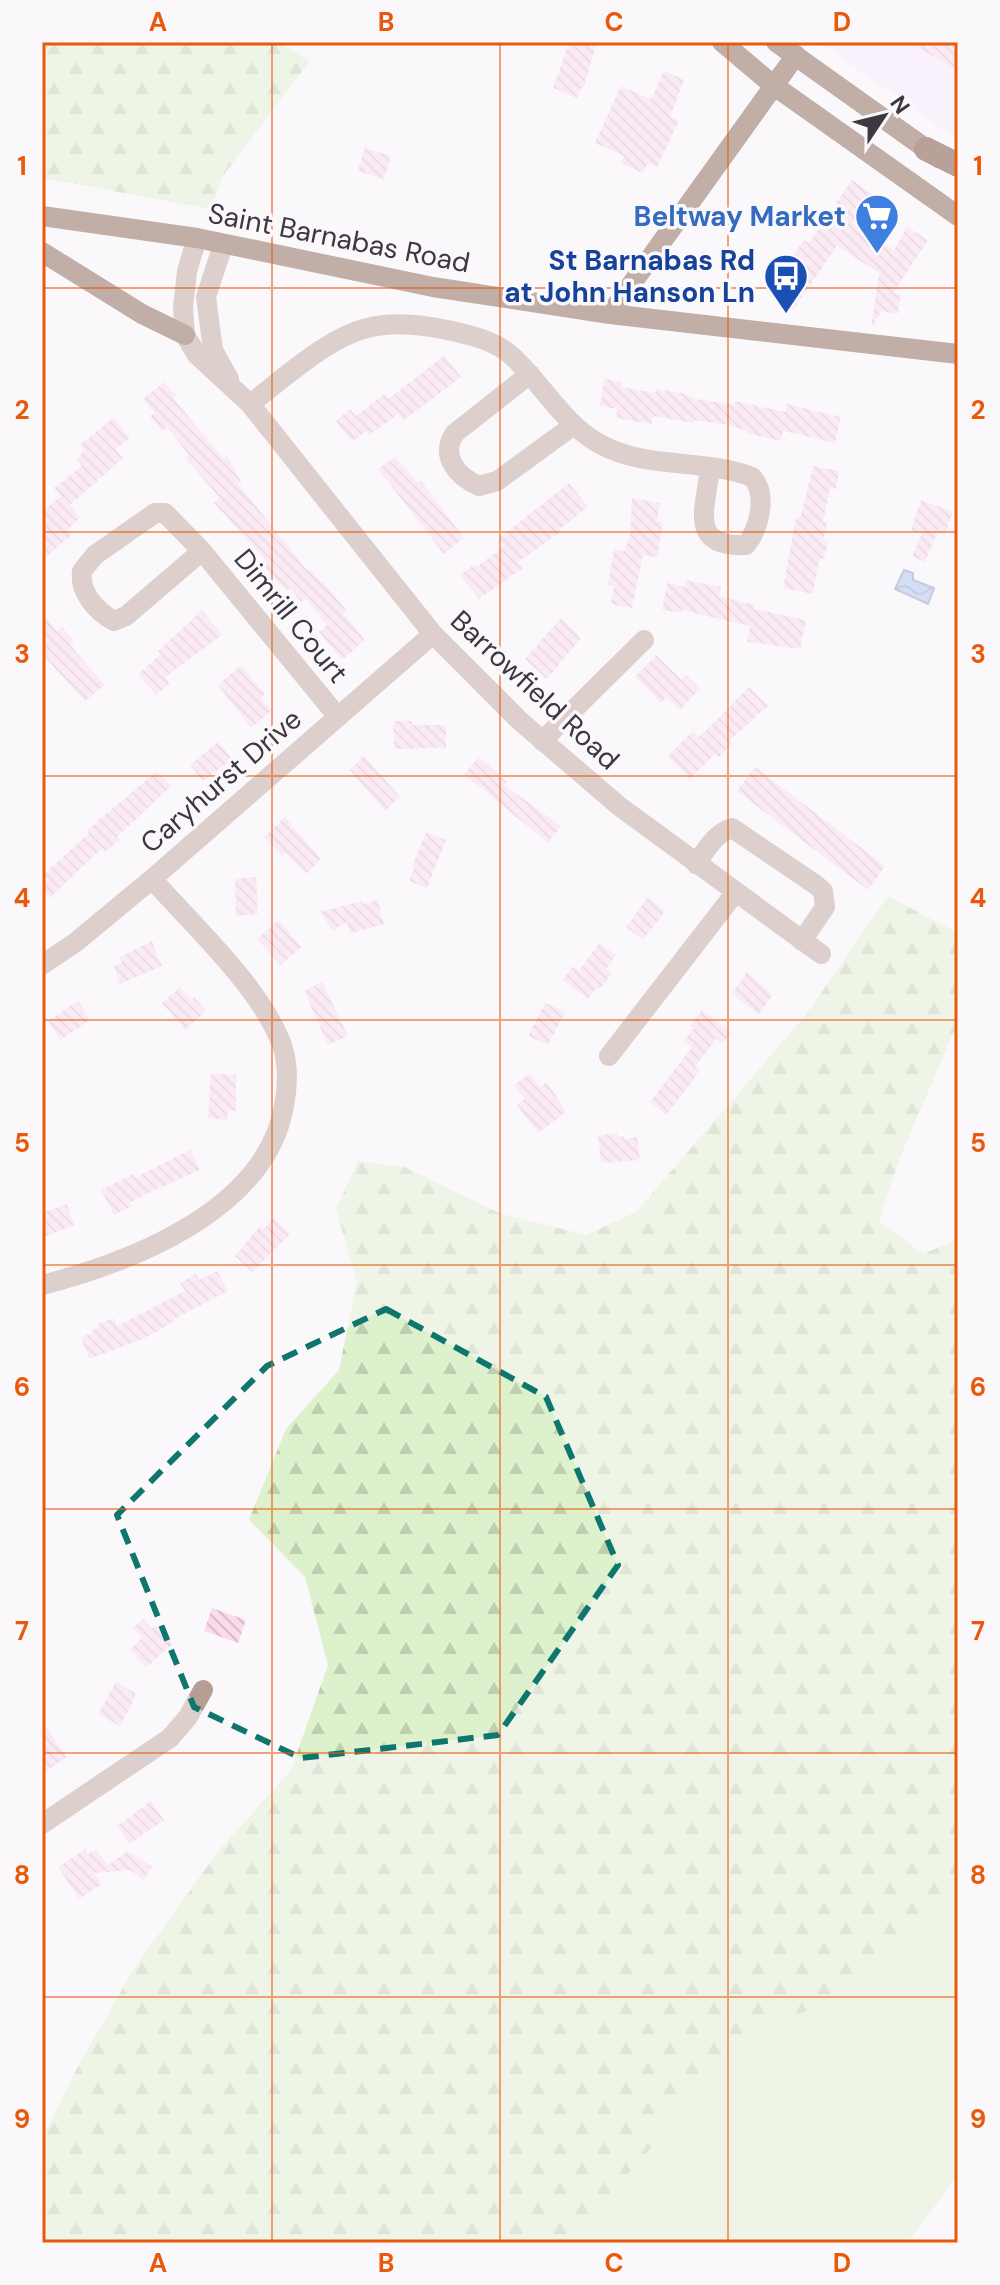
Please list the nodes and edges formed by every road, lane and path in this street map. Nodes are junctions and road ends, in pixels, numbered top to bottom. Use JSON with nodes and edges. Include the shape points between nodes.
{"nodes":[{"id":1,"x":722,"y":42,"type":"edge"},
{"id":2,"x":776,"y":42,"type":"edge"},
{"id":3,"x":796,"y":55,"type":"junction"},
{"id":4,"x":773,"y":85,"type":"junction"},
{"id":5,"x":926,"y":149,"type":"junction"},
{"id":6,"x":958,"y":165,"type":"edge"},
{"id":7,"x":958,"y":171,"type":"edge"},
{"id":8,"x":42,"y":216,"type":"edge"},
{"id":9,"x":958,"y":216,"type":"edge"},
{"id":10,"x":197,"y":238,"type":"junction"},
{"id":11,"x":223,"y":245,"type":"junction"},
{"id":12,"x":42,"y":252,"type":"edge"},
{"id":13,"x":610,"y":314,"type":"junction"},
{"id":14,"x":185,"y":335,"type":"junction"},
{"id":15,"x":958,"y":354,"type":"edge"},
{"id":16,"x":530,"y":374,"type":"junction"},
{"id":17,"x":232,"y":386,"type":"junction"},
{"id":18,"x":250,"y":404,"type":"junction"},
{"id":19,"x":574,"y":425,"type":"junction"},
{"id":20,"x":710,"y":468,"type":"junction"},
{"id":21,"x":202,"y":551,"type":"junction"},
{"id":22,"x":433,"y":634,"type":"junction"},
{"id":23,"x":644,"y":640,"type":"dead end"},
{"id":24,"x":338,"y":717,"type":"junction"},
{"id":25,"x":542,"y":741,"type":"junction"},
{"id":26,"x":696,"y":864,"type":"junction"},
{"id":27,"x":152,"y":879,"type":"junction"},
{"id":28,"x":735,"y":893,"type":"junction"},
{"id":29,"x":802,"y":941,"type":"junction"},
{"id":30,"x":821,"y":954,"type":"dead end"},
{"id":31,"x":42,"y":965,"type":"edge"},
{"id":32,"x":609,"y":1056,"type":"dead end"},
{"id":33,"x":42,"y":1285,"type":"edge"},
{"id":34,"x":203,"y":1690,"type":"dead end"},
{"id":35,"x":42,"y":1824,"type":"edge"}],
"edges":[{"from":1,"to":4,"type":"main road"},
{"from":2,"to":3,"type":"main road"},
{"from":3,"to":4,"type":"main road"},
{"from":3,"to":5,"type":"main road"},
{"from":4,"to":9,"type":"main road"},
{"from":4,"to":13,"type":"main road"},
{"from":5,"to":6,"type":"highway"},
{"from":5,"to":7,"type":"main road"},
{"from":8,"to":10,"type":"main road","name":"Saint Barnabas Road"},
{"from":10,"to":11,"type":"main road","name":"Saint Barnabas Road"},
{"from":10,"to":14,"type":"street","via":[[184,288]]},
{"from":11,"to":13,"type":"main road","name":"Saint Barnabas Road","via":[[433,287]]},
{"from":11,"to":17,"type":"street","name":"Barrowfield Road","via":[[206,297],[213,350]]},
{"from":12,"to":14,"type":"main road"},
{"from":13,"to":15,"type":"main road","name":"Saint Barnabas Road"},
{"from":14,"to":17,"type":"street","name":"Barrowfield Road","via":[[197,355]]},
{"from":16,"to":18,"type":"street","via":[[501,347],[481,338],[435,327],[370,327],[326,348]]},
{"from":16,"to":19,"type":"street"},
{"from":16,"to":19,"type":"street","via":[[449,441],[448,454],[462,478],[479,486],[497,481]]},
{"from":17,"to":18,"type":"street","name":"Barrowfield Road"},
{"from":18,"to":22,"type":"street","name":"Barrowfield Road"},
{"from":19,"to":20,"type":"street","via":[[600,444],[633,456]]},
{"from":20,"to":20,"type":"street","via":[[703,524],[707,534],[714,541],[746,545],[754,534],[760,487],[750,476]]},
{"from":21,"to":21,"type":"street","name":"Dimrill Court","via":[[165,513],[155,513],[86,563],[83,590],[114,621]]},
{"from":21,"to":24,"type":"street","name":"Dimrill Court"},
{"from":22,"to":24,"type":"street","name":"Caryhurst Drive"},
{"from":22,"to":25,"type":"street","name":"Barrowfield Road"},
{"from":23,"to":25,"type":"street"},
{"from":24,"to":27,"type":"street","name":"Caryhurst Drive"},
{"from":25,"to":26,"type":"street","name":"Barrowfield Road"},
{"from":26,"to":28,"type":"street","name":"Barrowfield Road"},
{"from":26,"to":29,"type":"street","via":[[714,839],[732,828],[816,885],[823,891],[825,907]]},
{"from":27,"to":31,"type":"street","name":"Caryhurst Drive"},
{"from":27,"to":33,"type":"street","via":[[255,995],[277,1032],[287,1078],[278,1133],[259,1165],[197,1221],[121,1261]]},
{"from":28,"to":29,"type":"street","name":"Barrowfield Road"},
{"from":28,"to":32,"type":"street"},
{"from":29,"to":30,"type":"street","name":"Barrowfield Road"},
{"from":34,"to":35,"type":"street","via":[[170,1738]]}]}
